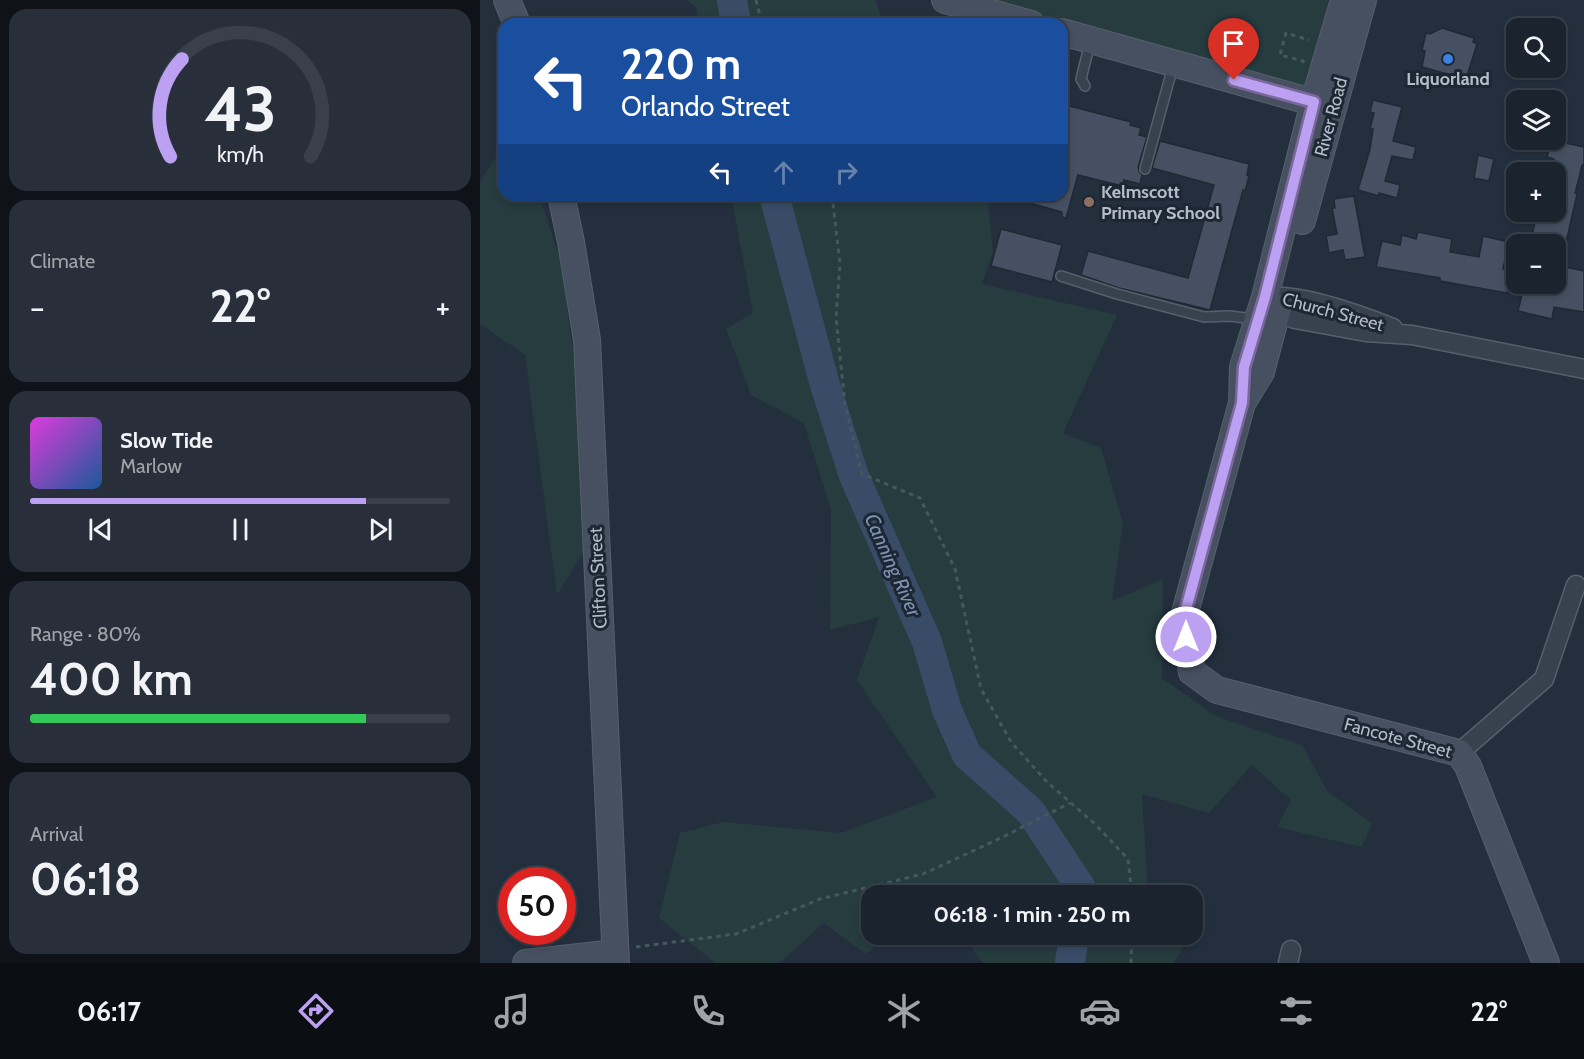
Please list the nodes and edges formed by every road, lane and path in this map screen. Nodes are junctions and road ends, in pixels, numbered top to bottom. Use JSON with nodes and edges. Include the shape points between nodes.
{"nodes":[{"id":1,"x":507,"y":0,"type":"edge"},
{"id":2,"x":514,"y":0,"type":"edge"},
{"id":3,"x":756,"y":0,"type":"edge"},
{"id":4,"x":945,"y":0,"type":"edge"},
{"id":5,"x":1344,"y":0,"type":"edge"},
{"id":6,"x":1363,"y":0,"type":"edge"},
{"id":7,"x":514,"y":18,"type":"edge"},
{"id":8,"x":516,"y":18,"type":"edge"},
{"id":9,"x":760,"y":18,"type":"edge"},
{"id":10,"x":1010,"y":18,"type":"edge"},
{"id":11,"x":1068,"y":34,"type":"edge"},
{"id":12,"x":1090,"y":40,"type":"junction"},
{"id":13,"x":1306,"y":50,"type":"dead end"},
{"id":14,"x":1174,"y":63,"type":"junction"},
{"id":15,"x":1308,"y":70,"type":"dead end"},
{"id":16,"x":1084,"y":86,"type":"dead end"},
{"id":17,"x":1324,"y":105,"type":"junction"},
{"id":18,"x":1145,"y":170,"type":"dead end"},
{"id":19,"x":562,"y":201,"type":"edge"},
{"id":20,"x":833,"y":201,"type":"edge"},
{"id":21,"x":1061,"y":276,"type":"dead end"},
{"id":22,"x":1270,"y":306,"type":"junction"},
{"id":23,"x":1584,"y":369,"type":"edge"},
{"id":24,"x":1576,"y":585,"type":"dead end"},
{"id":25,"x":1192,"y":672,"type":"joint"},
{"id":26,"x":1459,"y":753,"type":"junction"},
{"id":27,"x":1071,"y":802,"type":"junction"},
{"id":28,"x":1131,"y":885,"type":"edge"},
{"id":29,"x":1132,"y":945,"type":"edge"},
{"id":30,"x":620,"y":955,"type":"edge"},
{"id":31,"x":525,"y":963,"type":"edge"},
{"id":32,"x":1131,"y":963,"type":"edge"},
{"id":33,"x":1546,"y":963,"type":"edge"}],
"edges":[{"from":1,"to":7,"type":"main road"},
{"from":2,"to":8,"type":"main road"},
{"from":3,"to":9,"type":"path"},
{"from":4,"to":10,"type":"main road"},
{"from":5,"to":17,"type":"main road","name":"River Road"},
{"from":6,"to":17,"type":"main road","name":"River Road"},
{"from":11,"to":12,"type":"main road"},
{"from":12,"to":14,"type":"main road"},
{"from":12,"to":16,"type":"lane","via":[[1081,79]]},
{"from":13,"to":15,"type":"path","via":[[1309,39],[1286,33],[1280,54],[1303,61]]},
{"from":14,"to":17,"type":"main road"},
{"from":14,"to":18,"type":"lane"},
{"from":17,"to":22,"type":"main road","name":"River Road"},
{"from":19,"to":30,"type":"main road","name":"Clifton Street","via":[[587,340]]},
{"from":20,"to":27,"type":"path","via":[[840,264],[836,318],[845,404],[862,474],[920,498],[955,569],[981,689],[1011,742]]},
{"from":21,"to":22,"type":"lane","via":[[1204,317],[1229,316]]},
{"from":22,"to":23,"type":"street","name":"Church Street","via":[[1371,319],[1412,335]]},
{"from":22,"to":25,"type":"main road","name":"River Road","via":[[1244,367],[1242,403],[1183,620]]},
{"from":24,"to":26,"type":"street","via":[[1544,679]]},
{"from":25,"to":26,"type":"main road","name":"Fancote Street","via":[[1216,690]]},
{"from":26,"to":33,"type":"main road","name":"Fancote Street","via":[[1468,766]]},
{"from":27,"to":28,"type":"path","via":[[1128,859]]},
{"from":27,"to":30,"type":"path","via":[[923,874],[820,898],[736,934]]},
{"from":29,"to":32,"type":"path"},
{"from":30,"to":31,"type":"main road"}]}
